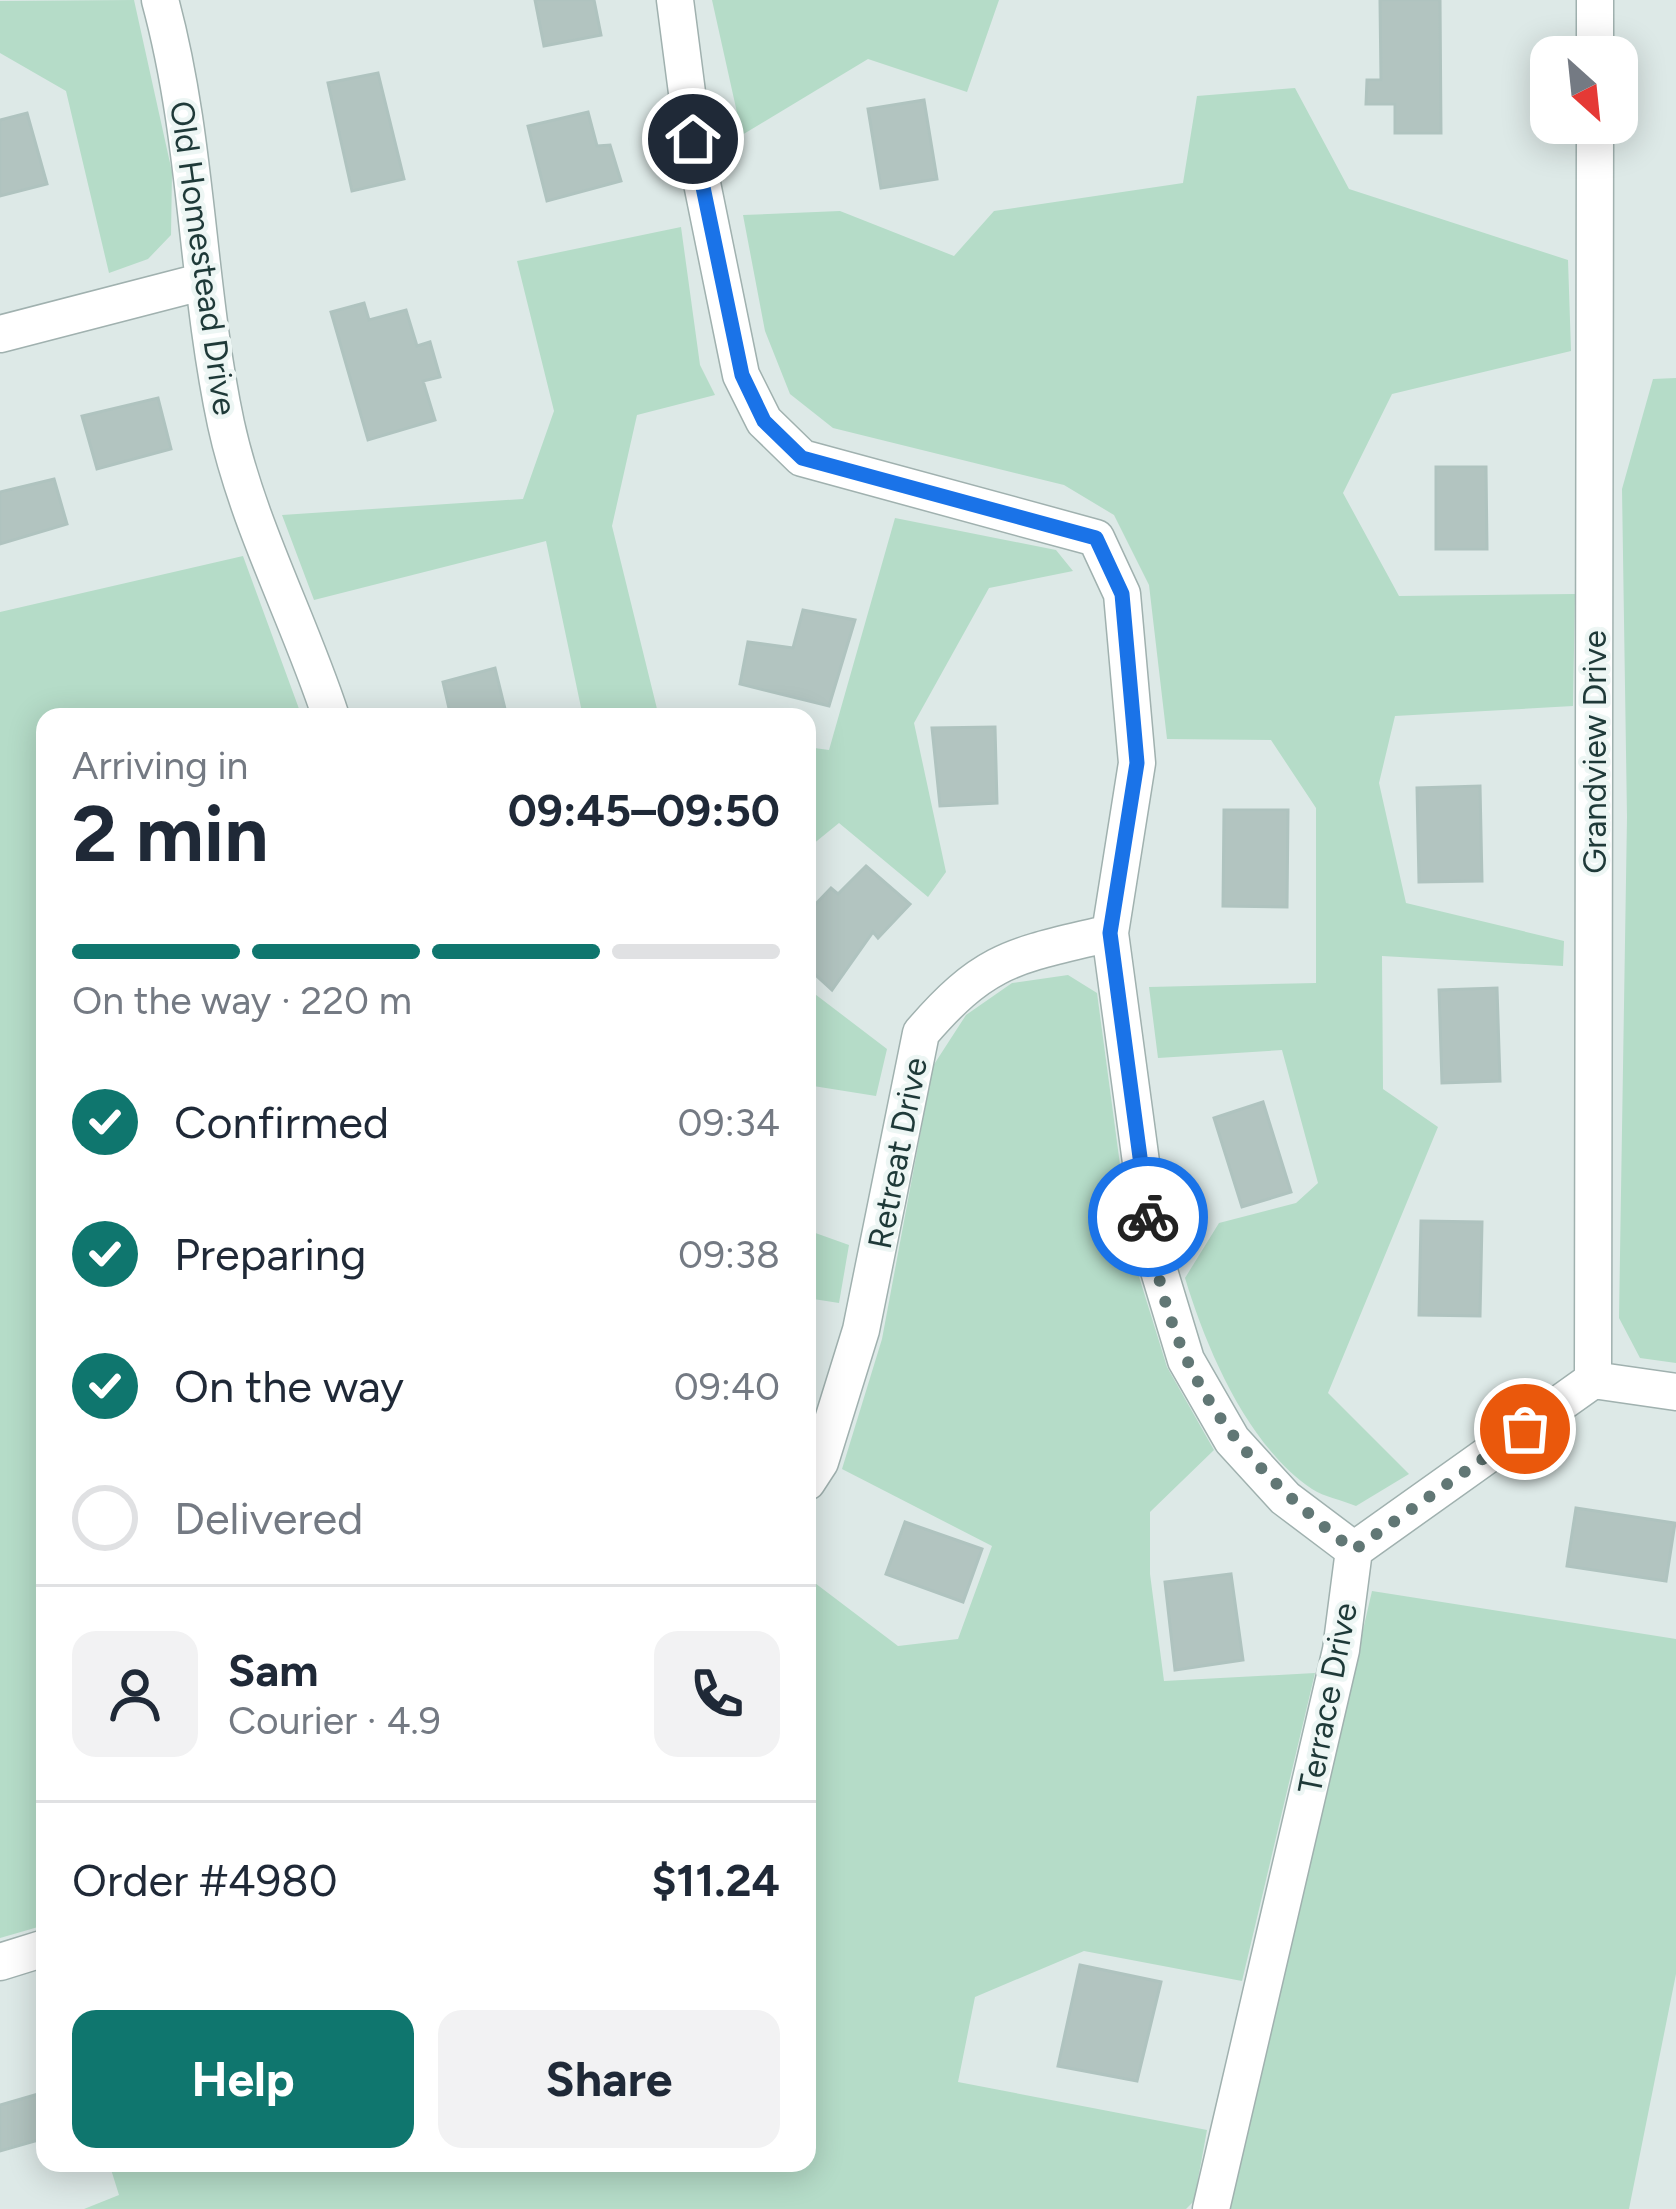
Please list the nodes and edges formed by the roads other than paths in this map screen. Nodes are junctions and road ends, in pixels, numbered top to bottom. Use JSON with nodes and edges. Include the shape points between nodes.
{"nodes":[{"id":1,"x":160,"y":0,"type":"edge"},
{"id":2,"x":675,"y":0,"type":"edge"},
{"id":3,"x":1594,"y":0,"type":"edge"},
{"id":4,"x":1595,"y":36,"type":"edge"},
{"id":5,"x":1595,"y":144,"type":"edge"},
{"id":6,"x":201,"y":282,"type":"junction"},
{"id":7,"x":0,"y":334,"type":"edge"},
{"id":8,"x":328,"y":708,"type":"edge"},
{"id":9,"x":1110,"y":933,"type":"junction"},
{"id":10,"x":1593,"y":1380,"type":"junction"},
{"id":11,"x":1676,"y":1392,"type":"edge"},
{"id":12,"x":816,"y":1468,"type":"edge"},
{"id":13,"x":1354,"y":1550,"type":"junction"},
{"id":14,"x":36,"y":1951,"type":"edge"},
{"id":15,"x":0,"y":1962,"type":"edge"},
{"id":16,"x":1211,"y":2209,"type":"edge"}],
"edges":[{"from":1,"to":6,"type":"street","name":"Old Homestead Drive","via":[[192,162]]},
{"from":2,"to":9,"type":"street","via":[[693,139],[737,354],[764,421],[802,458],[1096,538],[1122,594],[1137,763]]},
{"from":3,"to":4,"type":"street"},
{"from":5,"to":10,"type":"street","name":"Grandview Drive"},
{"from":6,"to":7,"type":"street"},
{"from":6,"to":8,"type":"street","name":"Old Homestead Drive","via":[[227,429]]},
{"from":9,"to":12,"type":"street","name":"Retreat Drive","via":[[1001,959],[921,1033],[861,1330]]},
{"from":9,"to":13,"type":"street","via":[[1153,1251],[1186,1360],[1232,1440],[1285,1498]]},
{"from":10,"to":11,"type":"street"},
{"from":10,"to":13,"type":"street"},
{"from":13,"to":16,"type":"street","name":"Terrace Drive","via":[[1341,1650]]},
{"from":14,"to":15,"type":"street"}]}
